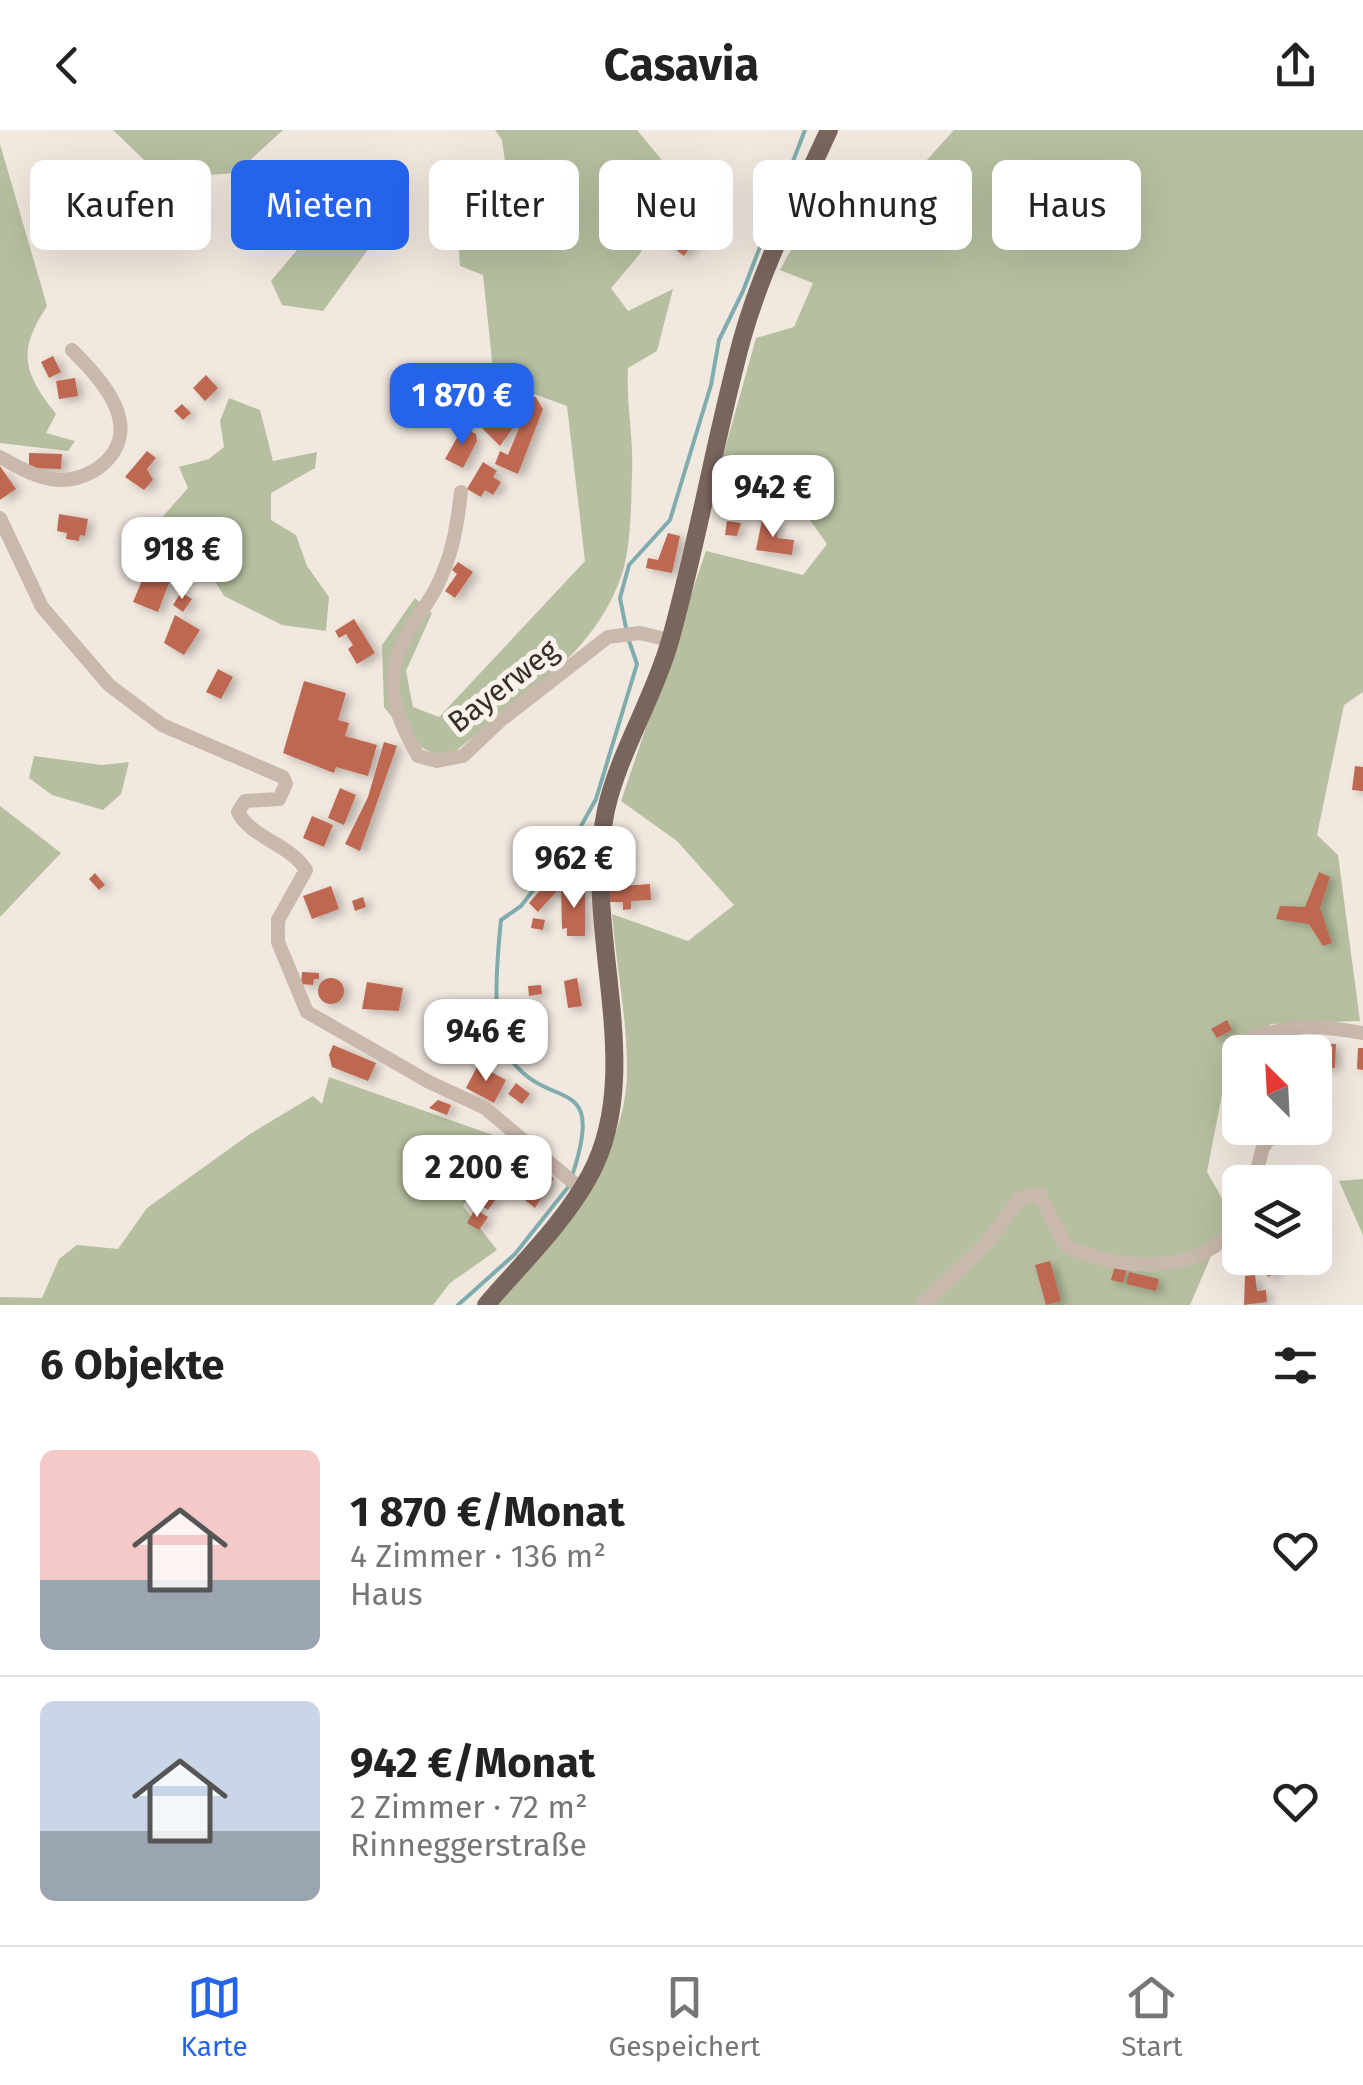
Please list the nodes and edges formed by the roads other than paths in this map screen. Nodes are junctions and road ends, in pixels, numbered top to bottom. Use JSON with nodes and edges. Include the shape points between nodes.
{"nodes":[{"id":1,"x":829,"y":130,"type":"edge"},
{"id":2,"x":72,"y":350,"type":"dead end"},
{"id":3,"x":0,"y":457,"type":"edge"},
{"id":4,"x":461,"y":492,"type":"dead end"},
{"id":5,"x":0,"y":518,"type":"edge"},
{"id":6,"x":661,"y":638,"type":"dead end"},
{"id":7,"x":1363,"y":1033,"type":"edge"},
{"id":8,"x":1279,"y":1035,"type":"edge"},
{"id":9,"x":581,"y":1188,"type":"junction"},
{"id":10,"x":1222,"y":1240,"type":"edge"},
{"id":11,"x":486,"y":1305,"type":"edge"},
{"id":12,"x":922,"y":1305,"type":"edge"}],
"edges":[{"from":1,"to":9,"type":"main road","via":[[743,336],[663,666],[608,804],[598,882],[614,1084],[606,1135]]},
{"from":2,"to":3,"type":"street","via":[[117,411],[120,436],[112,456],[95,471],[58,480]]},
{"from":4,"to":6,"type":"street","name":"Bayerweg","via":[[454,545],[435,592],[408,632],[392,682],[395,715],[418,756],[463,756],[599,643],[626,634]]},
{"from":5,"to":9,"type":"street","via":[[42,607],[109,684],[167,727],[283,777],[279,800],[245,801],[238,812],[306,870],[278,920],[278,942],[307,1012],[486,1108]]},
{"from":7,"to":8,"type":"street","via":[[1326,1024]]},
{"from":9,"to":11,"type":"main road"},
{"from":10,"to":12,"type":"street","via":[[1160,1266],[1133,1266],[1066,1246],[1046,1204],[1031,1193]]}]}
